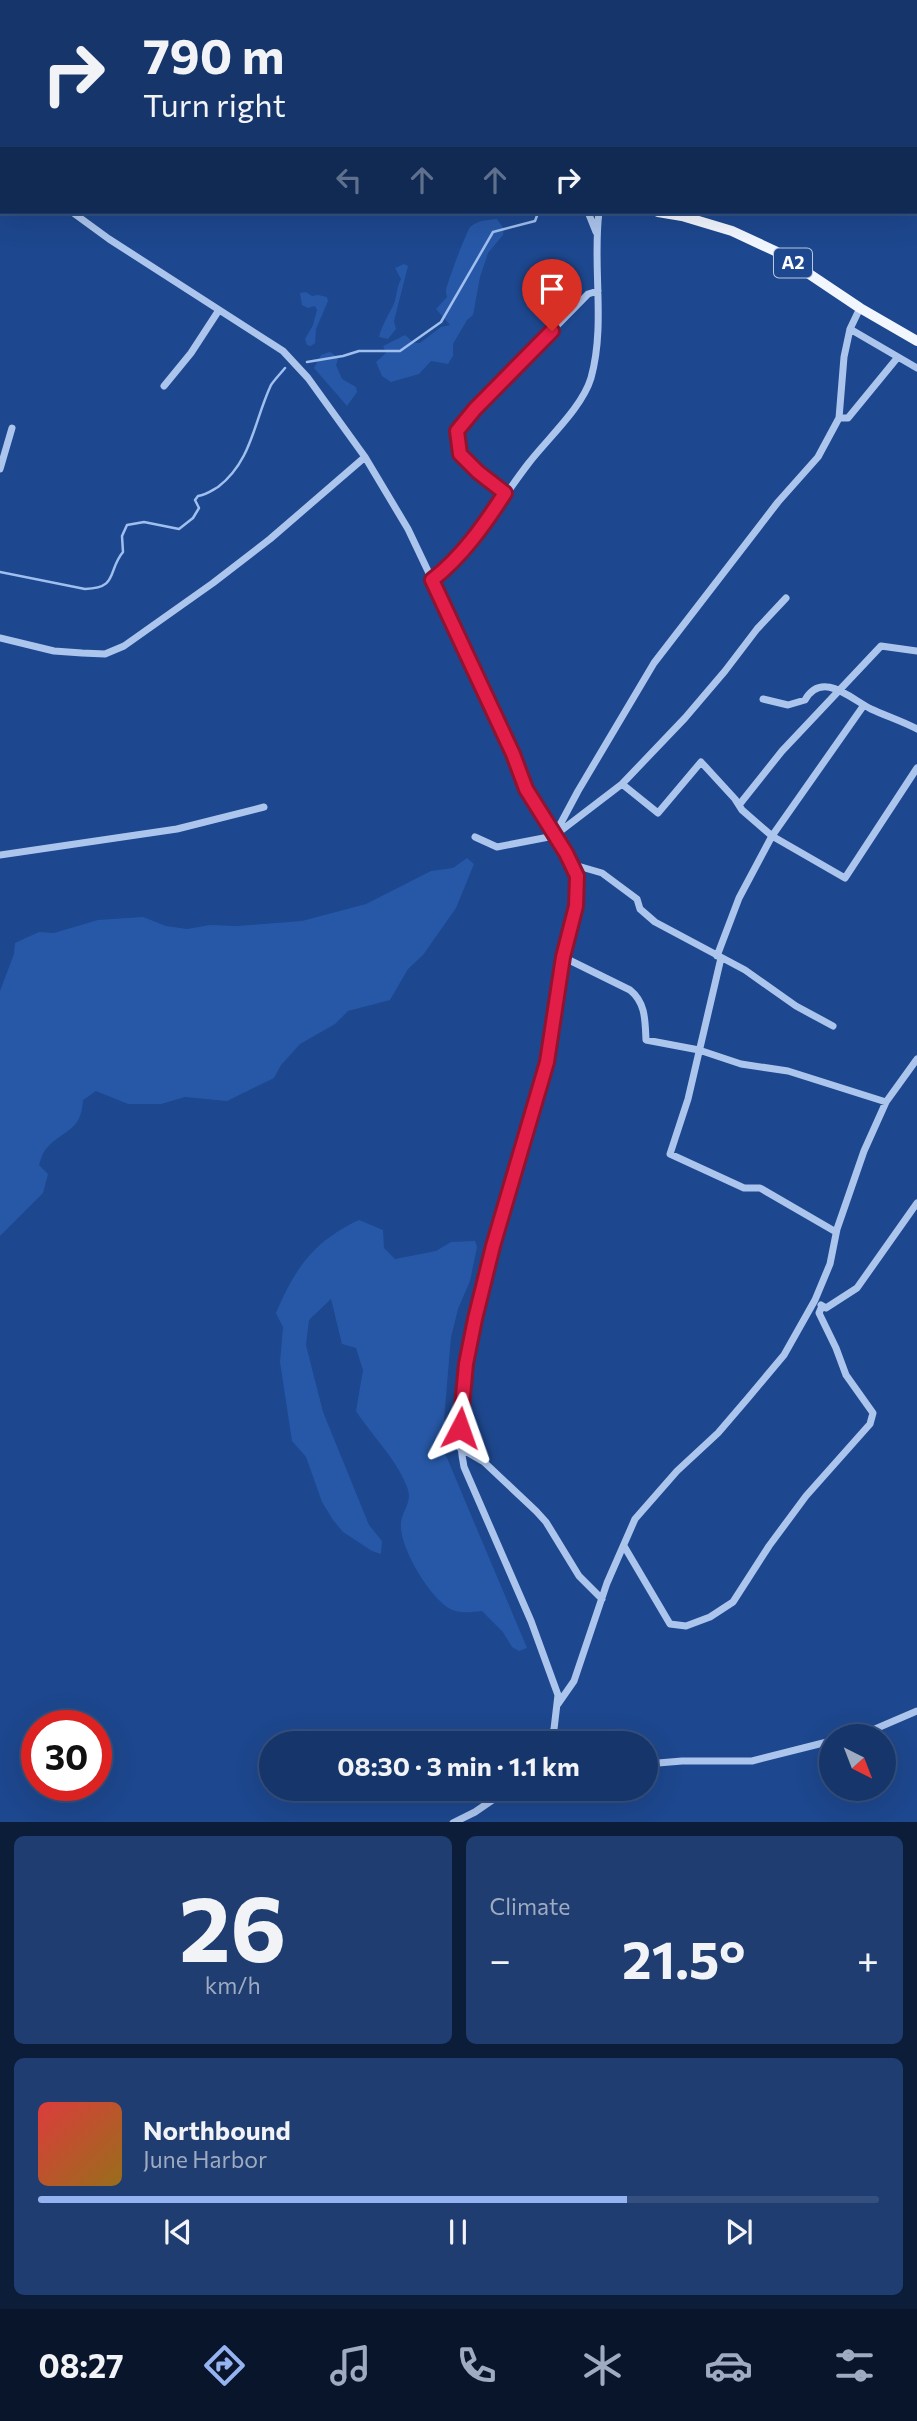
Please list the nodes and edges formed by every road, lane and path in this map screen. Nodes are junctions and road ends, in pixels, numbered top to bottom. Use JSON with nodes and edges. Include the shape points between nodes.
{"nodes":[{"id":1,"x":75,"y":214,"type":"edge"},
{"id":2,"x":590,"y":214,"type":"edge"},
{"id":3,"x":599,"y":214,"type":"edge"},
{"id":4,"x":670,"y":214,"type":"edge"},
{"id":5,"x":596,"y":233,"type":"junction"},
{"id":6,"x":598,"y":291,"type":"junction"},
{"id":7,"x":860,"y":307,"type":"junction"},
{"id":8,"x":219,"y":310,"type":"junction"},
{"id":9,"x":850,"y":328,"type":"junction"},
{"id":10,"x":917,"y":341,"type":"edge"},
{"id":11,"x":898,"y":357,"type":"junction"},
{"id":12,"x":917,"y":368,"type":"edge"},
{"id":13,"x":164,"y":386,"type":"dead end"},
{"id":14,"x":839,"y":418,"type":"junction"},
{"id":15,"x":12,"y":428,"type":"dead end"},
{"id":16,"x":365,"y":457,"type":"junction"},
{"id":17,"x":0,"y":469,"type":"edge"},
{"id":18,"x":505,"y":493,"type":"junction"},
{"id":19,"x":432,"y":580,"type":"junction"},
{"id":20,"x":786,"y":598,"type":"dead end"},
{"id":21,"x":0,"y":638,"type":"edge"},
{"id":22,"x":917,"y":651,"type":"edge"},
{"id":23,"x":839,"y":691,"type":"junction"},
{"id":24,"x":763,"y":699,"type":"dead end"},
{"id":25,"x":864,"y":705,"type":"junction"},
{"id":26,"x":917,"y":729,"type":"edge"},
{"id":27,"x":917,"y":768,"type":"edge"},
{"id":28,"x":622,"y":784,"type":"junction"},
{"id":29,"x":739,"y":805,"type":"junction"},
{"id":30,"x":264,"y":807,"type":"dead end"},
{"id":31,"x":554,"y":836,"type":"junction"},
{"id":32,"x":772,"y":836,"type":"junction"},
{"id":33,"x":475,"y":837,"type":"dead end"},
{"id":34,"x":0,"y":855,"type":"edge"},
{"id":35,"x":571,"y":863,"type":"junction"},
{"id":36,"x":563,"y":957,"type":"junction"},
{"id":37,"x":719,"y":957,"type":"junction"},
{"id":38,"x":833,"y":1026,"type":"dead end"},
{"id":39,"x":699,"y":1050,"type":"junction"},
{"id":40,"x":917,"y":1059,"type":"edge"},
{"id":41,"x":886,"y":1102,"type":"junction"},
{"id":42,"x":917,"y":1203,"type":"edge"},
{"id":43,"x":836,"y":1232,"type":"junction"},
{"id":44,"x":815,"y":1300,"type":"junction"},
{"id":45,"x":822,"y":1306,"type":"junction"},
{"id":46,"x":460,"y":1448,"type":"junction"},
{"id":47,"x":624,"y":1546,"type":"junction"},
{"id":48,"x":602,"y":1599,"type":"junction"},
{"id":49,"x":557,"y":1705,"type":"junction"},
{"id":50,"x":917,"y":1711,"type":"edge"},
{"id":51,"x":887,"y":1724,"type":"edge"},
{"id":52,"x":553,"y":1731,"type":"edge"},
{"id":53,"x":819,"y":1744,"type":"edge"},
{"id":54,"x":658,"y":1763,"type":"edge"},
{"id":55,"x":491,"y":1801,"type":"edge"},
{"id":56,"x":453,"y":1822,"type":"edge"}],
"edges":[{"from":1,"to":8,"type":"street"},
{"from":2,"to":5,"type":"street"},
{"from":3,"to":5,"type":"street"},
{"from":4,"to":7,"type":"main road","number":"A2","via":[[732,231],[775,251]]},
{"from":5,"to":6,"type":"street"},
{"from":6,"to":18,"type":"street","via":[[590,380],[578,403]]},
{"from":6,"to":18,"type":"street","via":[[588,294],[457,431],[460,454]]},
{"from":7,"to":9,"type":"street"},
{"from":7,"to":10,"type":"main road","number":"A2"},
{"from":8,"to":13,"type":"street"},
{"from":8,"to":16,"type":"street","via":[[283,351]]},
{"from":9,"to":11,"type":"street"},
{"from":9,"to":14,"type":"street"},
{"from":11,"to":12,"type":"street"},
{"from":11,"to":14,"type":"street","via":[[848,418]]},
{"from":14,"to":31,"type":"street","via":[[818,457],[654,663]]},
{"from":15,"to":17,"type":"street"},
{"from":16,"to":19,"type":"street"},
{"from":16,"to":21,"type":"street","via":[[260,547],[124,646],[105,654],[54,651]]},
{"from":18,"to":19,"type":"street","via":[[449,568]]},
{"from":19,"to":31,"type":"street","via":[[526,789]]},
{"from":20,"to":28,"type":"street","via":[[685,718]]},
{"from":22,"to":23,"type":"street","via":[[881,646]]},
{"from":23,"to":24,"type":"street","via":[[816,687],[805,700],[788,705]]},
{"from":23,"to":25,"type":"street"},
{"from":23,"to":29,"type":"street"},
{"from":25,"to":26,"type":"street"},
{"from":25,"to":32,"type":"street"},
{"from":27,"to":32,"type":"street","via":[[845,878]]},
{"from":28,"to":29,"type":"street","via":[[658,813],[701,762]]},
{"from":28,"to":31,"type":"street"},
{"from":29,"to":32,"type":"street"},
{"from":30,"to":34,"type":"street","via":[[177,829]]},
{"from":31,"to":33,"type":"street","via":[[497,847]]},
{"from":31,"to":35,"type":"street"},
{"from":32,"to":37,"type":"street","via":[[738,898]]},
{"from":35,"to":36,"type":"street","via":[[577,876],[576,906]]},
{"from":35,"to":37,"type":"street","via":[[602,873],[637,899],[640,909],[654,922]]},
{"from":36,"to":39,"type":"street","via":[[637,995],[646,1041]]},
{"from":36,"to":46,"type":"street","via":[[547,1062],[493,1246],[466,1364]]},
{"from":37,"to":38,"type":"street"},
{"from":37,"to":39,"type":"street"},
{"from":39,"to":41,"type":"street","via":[[724,1060],[788,1071]]},
{"from":39,"to":43,"type":"street","via":[[670,1154],[744,1188],[760,1188]]},
{"from":40,"to":41,"type":"street"},
{"from":41,"to":43,"type":"street"},
{"from":42,"to":45,"type":"street","via":[[856,1289],[826,1308]]},
{"from":43,"to":44,"type":"street","via":[[830,1264]]},
{"from":44,"to":45,"type":"street"},
{"from":44,"to":47,"type":"street","via":[[784,1355],[718,1433],[649,1502],[635,1519]]},
{"from":45,"to":47,"type":"street","via":[[819,1313],[846,1375],[873,1413],[870,1424],[806,1496],[733,1602],[686,1626],[670,1624]]},
{"from":46,"to":48,"type":"street","via":[[484,1462],[536,1511],[579,1576]]},
{"from":46,"to":49,"type":"street","via":[[464,1467],[531,1620],[558,1695]]},
{"from":47,"to":48,"type":"street"},
{"from":48,"to":49,"type":"street","via":[[574,1681]]},
{"from":49,"to":52,"type":"street"},
{"from":50,"to":51,"type":"street"},
{"from":53,"to":54,"type":"street","via":[[752,1761]]},
{"from":55,"to":56,"type":"street"}]}
